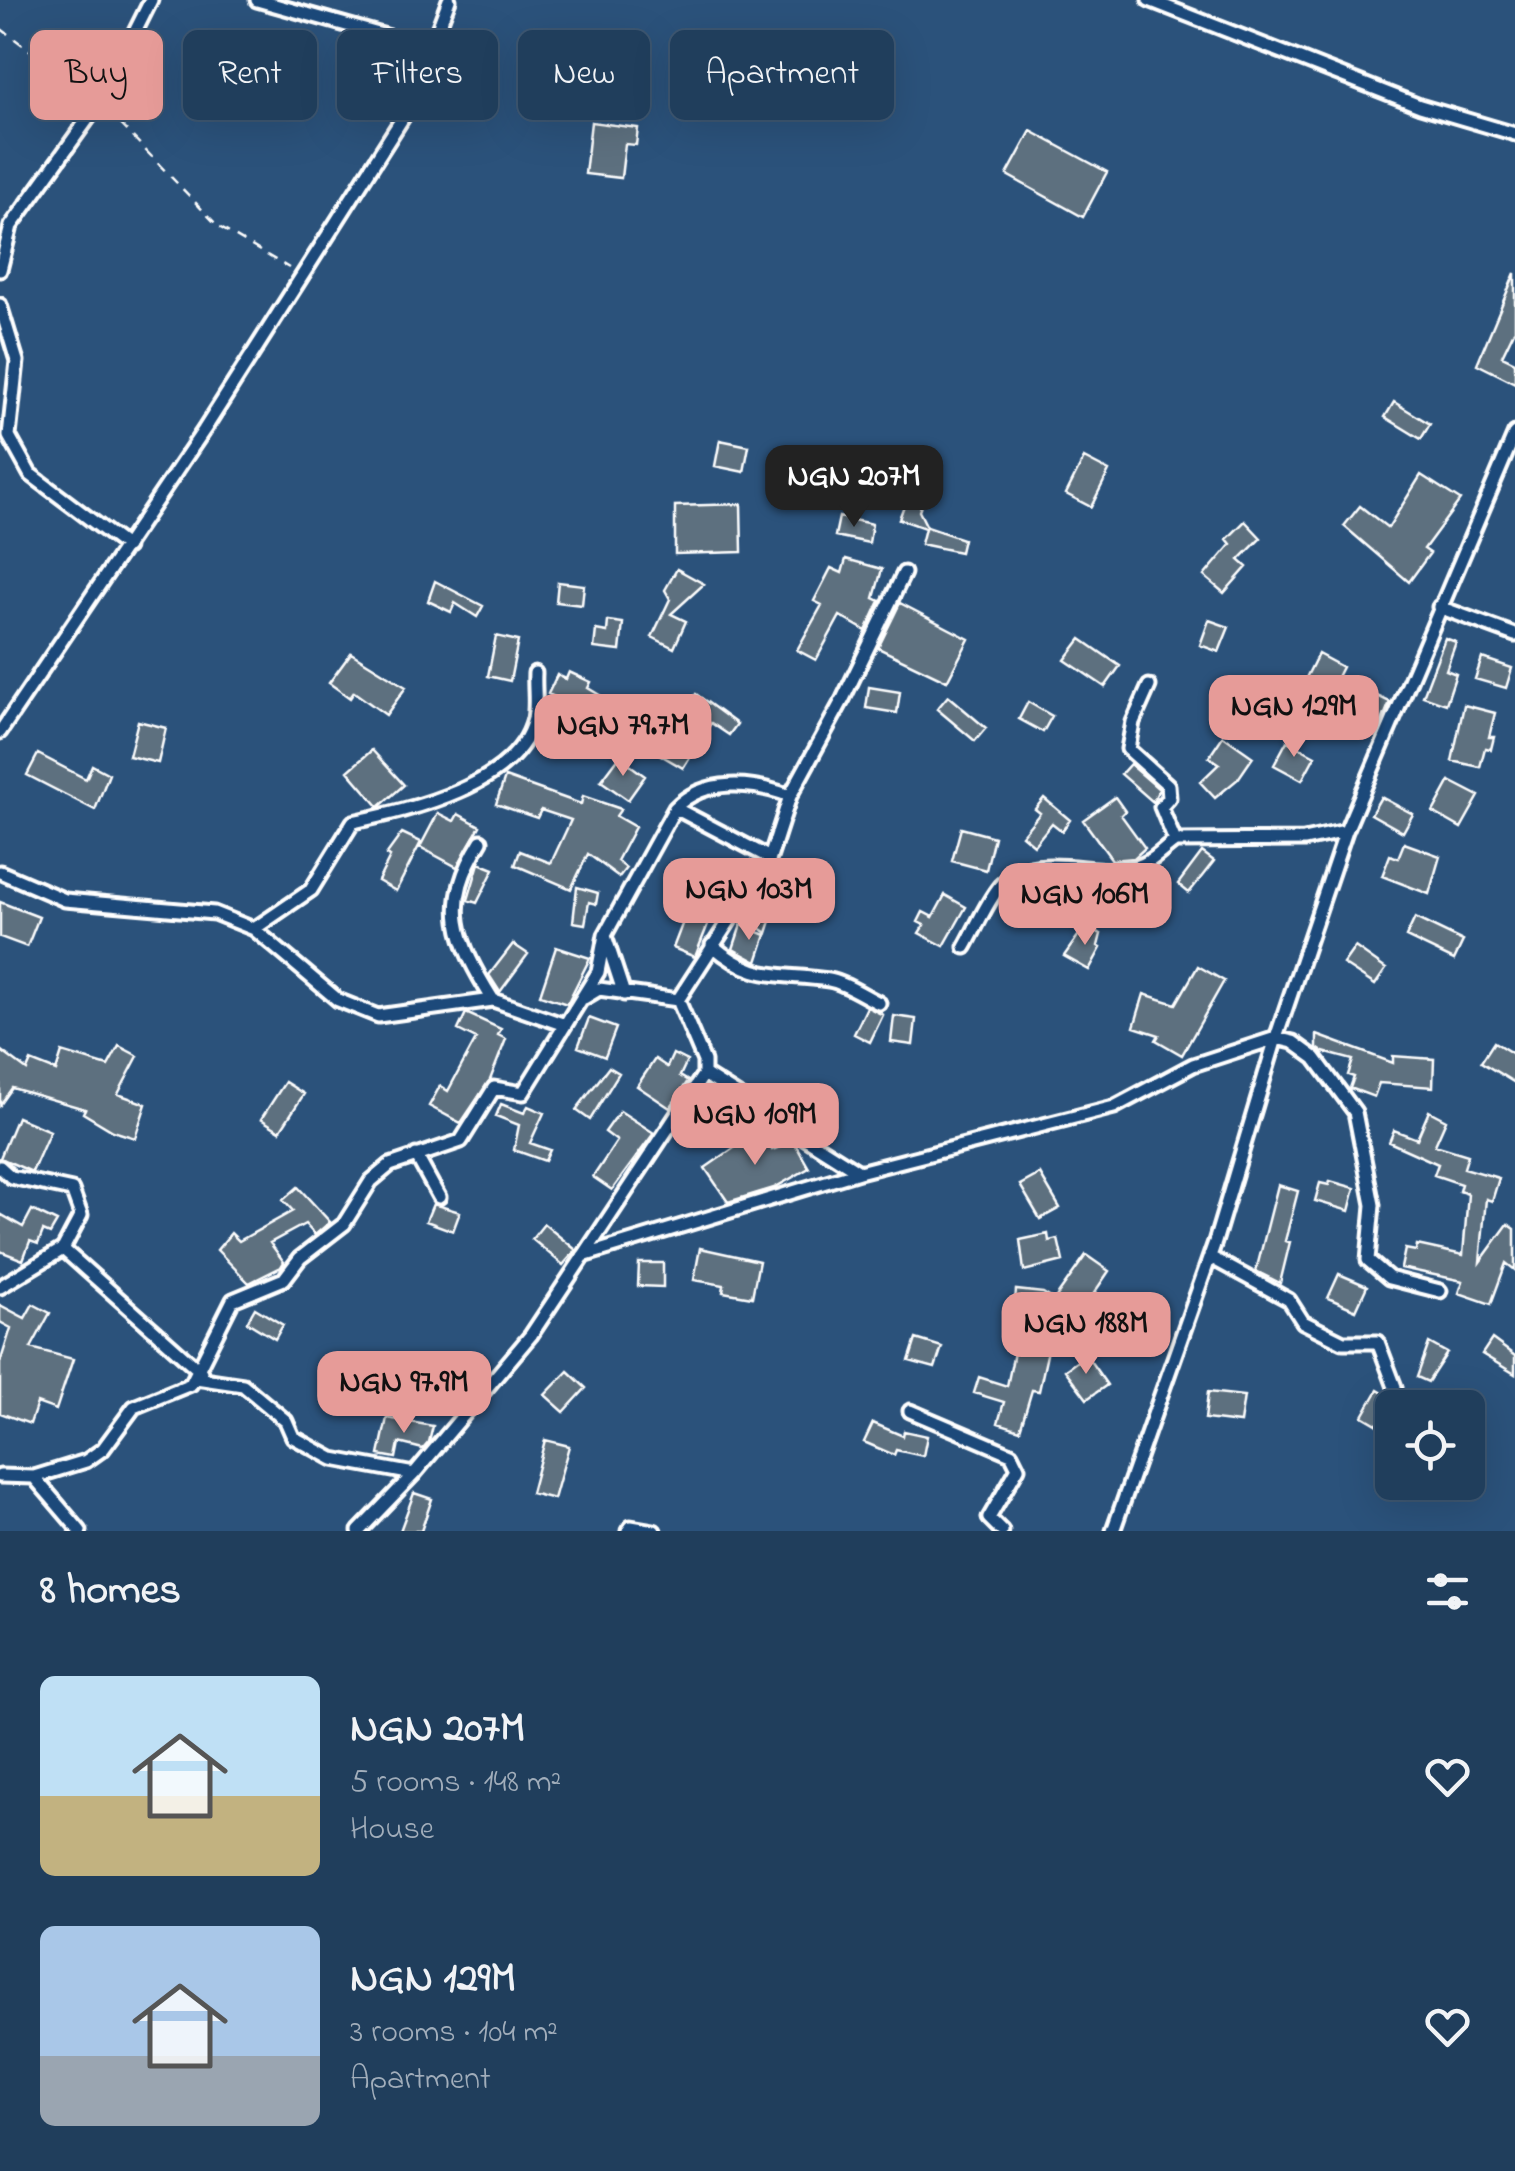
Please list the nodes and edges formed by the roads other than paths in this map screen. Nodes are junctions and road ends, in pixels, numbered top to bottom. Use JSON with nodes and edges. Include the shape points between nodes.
{"nodes":[{"id":1,"x":151,"y":0,"type":"edge"},
{"id":2,"x":257,"y":0,"type":"edge"},
{"id":3,"x":449,"y":0,"type":"edge"},
{"id":4,"x":1149,"y":0,"type":"edge"},
{"id":5,"x":364,"y":30,"type":"edge"},
{"id":6,"x":439,"y":30,"type":"edge"},
{"id":7,"x":401,"y":120,"type":"edge"},
{"id":8,"x":1515,"y":134,"type":"edge"},
{"id":9,"x":0,"y":270,"type":"edge"},
{"id":10,"x":0,"y":305,"type":"edge"},
{"id":11,"x":1515,"y":433,"type":"edge"},
{"id":12,"x":126,"y":547,"type":"junction"},
{"id":13,"x":904,"y":573,"type":"dead end"},
{"id":14,"x":1439,"y":606,"type":"junction"},
{"id":15,"x":1515,"y":635,"type":"edge"},
{"id":16,"x":535,"y":672,"type":"dead end"},
{"id":17,"x":1150,"y":686,"type":"dead end"},
{"id":18,"x":0,"y":732,"type":"edge"},
{"id":19,"x":790,"y":796,"type":"junction"},
{"id":20,"x":675,"y":808,"type":"junction"},
{"id":21,"x":1346,"y":831,"type":"junction"},
{"id":22,"x":1175,"y":841,"type":"junction"},
{"id":23,"x":481,"y":842,"type":"dead end"},
{"id":24,"x":770,"y":858,"type":"junction"},
{"id":25,"x":0,"y":872,"type":"edge"},
{"id":26,"x":254,"y":930,"type":"junction"},
{"id":27,"x":605,"y":935,"type":"junction"},
{"id":28,"x":712,"y":945,"type":"junction"},
{"id":29,"x":965,"y":948,"type":"dead end"},
{"id":30,"x":624,"y":994,"type":"junction"},
{"id":31,"x":493,"y":1000,"type":"junction"},
{"id":32,"x":678,"y":1000,"type":"junction"},
{"id":33,"x":879,"y":1003,"type":"dead end"},
{"id":34,"x":575,"y":1009,"type":"junction"},
{"id":35,"x":566,"y":1024,"type":"junction"},
{"id":36,"x":1276,"y":1038,"type":"junction"},
{"id":37,"x":704,"y":1074,"type":"junction"},
{"id":38,"x":416,"y":1155,"type":"junction"},
{"id":39,"x":0,"y":1167,"type":"edge"},
{"id":40,"x":860,"y":1172,"type":"junction"},
{"id":41,"x":439,"y":1197,"type":"dead end"},
{"id":42,"x":64,"y":1249,"type":"junction"},
{"id":43,"x":583,"y":1256,"type":"junction"},
{"id":44,"x":1210,"y":1257,"type":"junction"},
{"id":45,"x":0,"y":1287,"type":"edge"},
{"id":46,"x":1440,"y":1291,"type":"dead end"},
{"id":47,"x":199,"y":1375,"type":"junction"},
{"id":48,"x":1395,"y":1387,"type":"dead end"},
{"id":49,"x":910,"y":1411,"type":"dead end"},
{"id":50,"x":414,"y":1474,"type":"junction"},
{"id":51,"x":0,"y":1476,"type":"edge"},
{"id":52,"x":34,"y":1477,"type":"junction"},
{"id":53,"x":80,"y":1531,"type":"edge"},
{"id":54,"x":359,"y":1531,"type":"edge"},
{"id":55,"x":628,"y":1531,"type":"edge"},
{"id":56,"x":654,"y":1531,"type":"edge"},
{"id":57,"x":1002,"y":1531,"type":"edge"},
{"id":58,"x":1113,"y":1531,"type":"edge"}],
"edges":[{"from":1,"to":9,"type":"street","via":[[100,102],[11,226]]},
{"from":2,"to":5,"type":"street"},
{"from":3,"to":6,"type":"street"},
{"from":4,"to":8,"type":"street","via":[[1420,106]]},
{"from":7,"to":12,"type":"street"},
{"from":10,"to":12,"type":"street","via":[[17,361],[9,436],[30,474]]},
{"from":11,"to":14,"type":"street"},
{"from":12,"to":18,"type":"street"},
{"from":13,"to":19,"type":"street"},
{"from":14,"to":15,"type":"street"},
{"from":14,"to":21,"type":"street"},
{"from":16,"to":26,"type":"street","via":[[534,721],[505,764],[424,807],[353,822],[311,890]]},
{"from":17,"to":22,"type":"street","via":[[1128,749],[1168,784],[1169,798],[1161,807]]},
{"from":19,"to":20,"type":"street","via":[[758,784],[695,790]]},
{"from":19,"to":24,"type":"street"},
{"from":20,"to":24,"type":"street"},
{"from":20,"to":27,"type":"street"},
{"from":21,"to":22,"type":"street","via":[[1287,841]]},
{"from":21,"to":36,"type":"street"},
{"from":22,"to":29,"type":"street","via":[[1138,866],[1072,865],[1014,876],[1001,886]]},
{"from":23,"to":31,"type":"street","via":[[461,874],[458,934]]},
{"from":24,"to":28,"type":"street"},
{"from":25,"to":26,"type":"street","via":[[65,900],[214,913]]},
{"from":26,"to":31,"type":"street","via":[[338,1000],[378,1016]]},
{"from":27,"to":30,"type":"street"},
{"from":27,"to":34,"type":"street","via":[[598,972]]},
{"from":28,"to":32,"type":"street"},
{"from":28,"to":33,"type":"street","via":[[736,966],[778,978],[832,981]]},
{"from":30,"to":32,"type":"street"},
{"from":30,"to":34,"type":"street","via":[[599,989]]},
{"from":31,"to":35,"type":"street"},
{"from":32,"to":37,"type":"street"},
{"from":34,"to":35,"type":"street"},
{"from":35,"to":38,"type":"street","via":[[523,1094],[494,1088],[461,1141]]},
{"from":36,"to":40,"type":"street","via":[[1193,1065],[1114,1107]]},
{"from":36,"to":44,"type":"street"},
{"from":36,"to":46,"type":"street","via":[[1315,1058],[1355,1112],[1373,1205],[1368,1260],[1389,1278]]},
{"from":37,"to":40,"type":"street"},
{"from":37,"to":43,"type":"street"},
{"from":38,"to":41,"type":"street"},
{"from":38,"to":47,"type":"street","via":[[371,1181],[344,1224],[284,1279],[233,1300]]},
{"from":39,"to":42,"type":"street","via":[[11,1177],[72,1190],[80,1216]]},
{"from":40,"to":43,"type":"street"},
{"from":42,"to":45,"type":"street"},
{"from":42,"to":47,"type":"street"},
{"from":43,"to":50,"type":"street","via":[[531,1334]]},
{"from":44,"to":48,"type":"street","via":[[1289,1300],[1303,1322],[1343,1342],[1378,1342]]},
{"from":44,"to":58,"type":"street"},
{"from":47,"to":50,"type":"street","via":[[243,1385],[286,1421],[293,1437],[333,1459]]},
{"from":47,"to":52,"type":"street","via":[[134,1407],[86,1461]]},
{"from":49,"to":57,"type":"street","via":[[1010,1454],[1018,1468],[989,1518]]},
{"from":50,"to":54,"type":"street"},
{"from":51,"to":52,"type":"street"},
{"from":52,"to":53,"type":"street"},
{"from":55,"to":56,"type":"street"}]}
